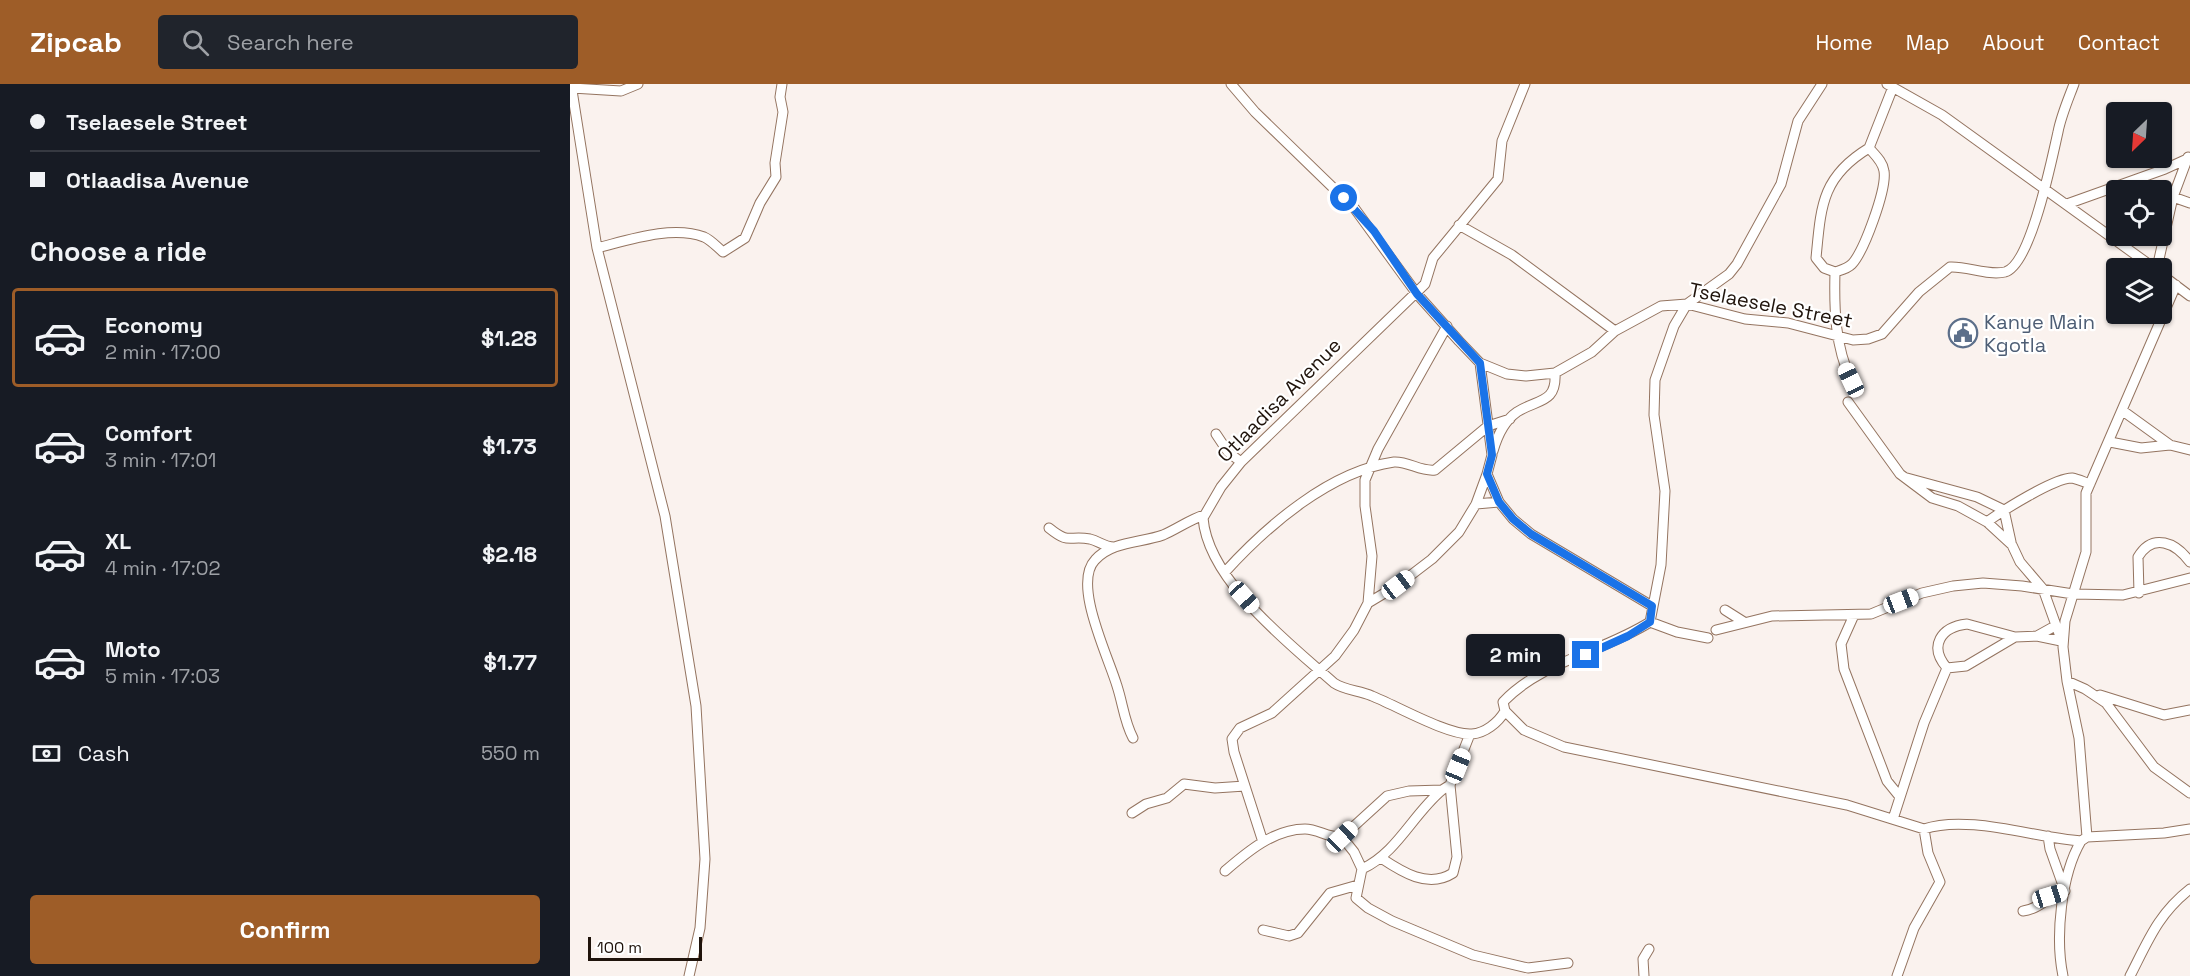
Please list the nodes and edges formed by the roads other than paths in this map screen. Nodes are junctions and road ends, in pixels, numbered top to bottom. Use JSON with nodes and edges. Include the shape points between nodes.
{"nodes":[{"id":1,"x":638,"y":84,"type":"edge"},
{"id":2,"x":782,"y":84,"type":"edge"},
{"id":3,"x":1231,"y":84,"type":"edge"},
{"id":4,"x":1525,"y":84,"type":"edge"},
{"id":5,"x":1822,"y":84,"type":"edge"},
{"id":6,"x":1912,"y":84,"type":"edge"},
{"id":7,"x":2074,"y":84,"type":"edge"},
{"id":8,"x":571,"y":86,"type":"edge"},
{"id":9,"x":1890,"y":86,"type":"edge"},
{"id":10,"x":1907,"y":94,"type":"junction"},
{"id":11,"x":1869,"y":148,"type":"junction"},
{"id":12,"x":2188,"y":157,"type":"edge"},
{"id":13,"x":2045,"y":191,"type":"junction"},
{"id":14,"x":2173,"y":197,"type":"junction"},
{"id":15,"x":2190,"y":203,"type":"edge"},
{"id":16,"x":2067,"y":204,"type":"junction"},
{"id":17,"x":1460,"y":225,"type":"junction"},
{"id":18,"x":597,"y":248,"type":"junction"},
{"id":19,"x":2141,"y":258,"type":"edge"},
{"id":20,"x":2158,"y":258,"type":"edge"},
{"id":21,"x":1835,"y":272,"type":"junction"},
{"id":22,"x":2172,"y":282,"type":"edge"},
{"id":23,"x":2176,"y":285,"type":"junction"},
{"id":24,"x":1417,"y":294,"type":"junction"},
{"id":25,"x":2190,"y":296,"type":"edge"},
{"id":26,"x":1687,"y":304,"type":"junction"},
{"id":27,"x":1447,"y":326,"type":"junction"},
{"id":28,"x":1615,"y":331,"type":"junction"},
{"id":29,"x":1838,"y":334,"type":"junction"},
{"id":30,"x":1480,"y":363,"type":"junction"},
{"id":31,"x":1555,"y":373,"type":"junction"},
{"id":32,"x":1851,"y":380,"type":"dead end"},
{"id":33,"x":1848,"y":402,"type":"dead end"},
{"id":34,"x":2123,"y":411,"type":"junction"},
{"id":35,"x":1510,"y":418,"type":"junction"},
{"id":36,"x":1488,"y":426,"type":"junction"},
{"id":37,"x":1216,"y":434,"type":"dead end"},
{"id":38,"x":2110,"y":442,"type":"junction"},
{"id":39,"x":2170,"y":445,"type":"junction"},
{"id":40,"x":2190,"y":450,"type":"edge"},
{"id":41,"x":1492,"y":455,"type":"junction"},
{"id":42,"x":1241,"y":462,"type":"junction"},
{"id":43,"x":1368,"y":471,"type":"junction"},
{"id":44,"x":1487,"y":474,"type":"junction"},
{"id":45,"x":1905,"y":477,"type":"junction"},
{"id":46,"x":2090,"y":484,"type":"junction"},
{"id":47,"x":1962,"y":493,"type":"junction"},
{"id":48,"x":1499,"y":502,"type":"junction"},
{"id":49,"x":1476,"y":504,"type":"junction"},
{"id":50,"x":1958,"y":506,"type":"junction"},
{"id":51,"x":2004,"y":510,"type":"junction"},
{"id":52,"x":1204,"y":515,"type":"junction"},
{"id":53,"x":1987,"y":522,"type":"junction"},
{"id":54,"x":1049,"y":528,"type":"dead end"},
{"id":55,"x":2012,"y":545,"type":"junction"},
{"id":56,"x":1116,"y":548,"type":"junction"},
{"id":57,"x":2190,"y":562,"type":"edge"},
{"id":58,"x":1225,"y":572,"type":"junction"},
{"id":59,"x":2190,"y":578,"type":"edge"},
{"id":60,"x":2043,"y":589,"type":"junction"},
{"id":61,"x":2139,"y":593,"type":"junction"},
{"id":62,"x":2073,"y":594,"type":"junction"},
{"id":63,"x":1368,"y":603,"type":"junction"},
{"id":64,"x":1652,"y":606,"type":"junction"},
{"id":65,"x":1725,"y":610,"type":"dead end"},
{"id":66,"x":1854,"y":615,"type":"junction"},
{"id":67,"x":1650,"y":622,"type":"junction"},
{"id":68,"x":1744,"y":622,"type":"junction"},
{"id":69,"x":2055,"y":626,"type":"junction"},
{"id":70,"x":1716,"y":630,"type":"dead end"},
{"id":71,"x":2037,"y":636,"type":"junction"},
{"id":72,"x":2015,"y":637,"type":"junction"},
{"id":73,"x":1708,"y":638,"type":"dead end"},
{"id":74,"x":2062,"y":644,"type":"junction"},
{"id":75,"x":1947,"y":668,"type":"junction"},
{"id":76,"x":1321,"y":671,"type":"junction"},
{"id":77,"x":2067,"y":681,"type":"junction"},
{"id":78,"x":2095,"y":694,"type":"junction"},
{"id":79,"x":2190,"y":710,"type":"edge"},
{"id":80,"x":1505,"y":711,"type":"junction"},
{"id":81,"x":1470,"y":734,"type":"junction"},
{"id":82,"x":1132,"y":738,"type":"dead end"},
{"id":83,"x":1245,"y":786,"type":"junction"},
{"id":84,"x":1446,"y":788,"type":"junction"},
{"id":85,"x":2190,"y":793,"type":"edge"},
{"id":86,"x":1900,"y":797,"type":"junction"},
{"id":87,"x":1132,"y":813,"type":"dead end"},
{"id":88,"x":1893,"y":819,"type":"junction"},
{"id":89,"x":2190,"y":828,"type":"edge"},
{"id":90,"x":1924,"y":829,"type":"junction"},
{"id":91,"x":2048,"y":836,"type":"junction"},
{"id":92,"x":1342,"y":837,"type":"junction"},
{"id":93,"x":2084,"y":839,"type":"junction"},
{"id":94,"x":1263,"y":842,"type":"junction"},
{"id":95,"x":1381,"y":858,"type":"junction"},
{"id":96,"x":1362,"y":869,"type":"junction"},
{"id":97,"x":1225,"y":871,"type":"dead end"},
{"id":98,"x":1358,"y":885,"type":"junction"},
{"id":99,"x":2190,"y":889,"type":"edge"},
{"id":100,"x":2065,"y":891,"type":"junction"},
{"id":101,"x":2023,"y":911,"type":"dead end"},
{"id":102,"x":1263,"y":930,"type":"dead end"},
{"id":103,"x":1649,"y":949,"type":"dead end"},
{"id":104,"x":1568,"y":963,"type":"dead end"},
{"id":105,"x":689,"y":976,"type":"edge"},
{"id":106,"x":1644,"y":976,"type":"edge"},
{"id":107,"x":1897,"y":976,"type":"edge"},
{"id":108,"x":2063,"y":976,"type":"edge"},
{"id":109,"x":2130,"y":976,"type":"edge"}],
"edges":[{"from":1,"to":8,"type":"street","via":[[621,91]]},
{"from":2,"to":18,"type":"street","via":[[776,177],[745,238],[723,252],[706,238],[683,233]]},
{"from":3,"to":24,"type":"street","name":"Tselaesele Street","via":[[1355,209]]},
{"from":4,"to":17,"type":"street","name":"Otlaadisa Avenue","via":[[1502,141],[1497,179]]},
{"from":5,"to":26,"type":"street","via":[[1798,121],[1781,184],[1737,264]]},
{"from":6,"to":10,"type":"street"},
{"from":7,"to":13,"type":"street","name":"Tselaesele Street","via":[[2058,131]]},
{"from":8,"to":18,"type":"street"},
{"from":9,"to":10,"type":"street"},
{"from":9,"to":11,"type":"street"},
{"from":10,"to":13,"type":"street"},
{"from":11,"to":21,"type":"street","via":[[1883,166],[1881,196],[1857,256],[1851,265]]},
{"from":11,"to":21,"type":"street","via":[[1839,169],[1825,195],[1816,258]]},
{"from":12,"to":14,"type":"street"},
{"from":12,"to":16,"type":"street"},
{"from":13,"to":16,"type":"street"},
{"from":13,"to":29,"type":"street","name":"Tselaesele Street","via":[[2012,269],[2003,273],[1950,267],[1919,292],[1882,334],[1853,340]]},
{"from":14,"to":15,"type":"street"},
{"from":14,"to":20,"type":"street"},
{"from":16,"to":19,"type":"street"},
{"from":17,"to":24,"type":"street","name":"Otlaadisa Avenue","via":[[1433,258],[1428,278]]},
{"from":17,"to":28,"type":"street","via":[[1512,255]]},
{"from":18,"to":105,"type":"street","via":[[665,516],[696,706],[705,860],[700,928]]},
{"from":21,"to":29,"type":"street"},
{"from":22,"to":23,"type":"street"},
{"from":23,"to":25,"type":"street"},
{"from":23,"to":34,"type":"street"},
{"from":24,"to":27,"type":"street","name":"Tselaesele Street"},
{"from":24,"to":42,"type":"street","name":"Otlaadisa Avenue"},
{"from":26,"to":28,"type":"street","name":"Tselaesele Street","via":[[1655,308]]},
{"from":26,"to":29,"type":"street","name":"Tselaesele Street","via":[[1745,319]]},
{"from":26,"to":64,"type":"street","via":[[1674,326],[1655,380],[1654,415],[1665,491],[1661,565]]},
{"from":27,"to":30,"type":"street","name":"Tselaesele Street"},
{"from":27,"to":43,"type":"street"},
{"from":28,"to":31,"type":"street","name":"Tselaesele Street","via":[[1592,352]]},
{"from":29,"to":32,"type":"street"},
{"from":30,"to":31,"type":"street","name":"Tselaesele Street","via":[[1507,374]]},
{"from":30,"to":36,"type":"street"},
{"from":31,"to":35,"type":"street","via":[[1553,393]]},
{"from":33,"to":45,"type":"street"},
{"from":34,"to":38,"type":"street"},
{"from":34,"to":39,"type":"street"},
{"from":35,"to":36,"type":"street"},
{"from":35,"to":41,"type":"street"},
{"from":36,"to":41,"type":"street"},
{"from":36,"to":43,"type":"street","via":[[1435,470],[1393,462]]},
{"from":37,"to":42,"type":"street","via":[[1228,452]]},
{"from":38,"to":39,"type":"street","via":[[2141,448]]},
{"from":38,"to":46,"type":"street"},
{"from":39,"to":40,"type":"street"},
{"from":41,"to":44,"type":"street"},
{"from":42,"to":52,"type":"street","name":"Otlaadisa Avenue"},
{"from":43,"to":58,"type":"street","via":[[1342,479],[1294,508]]},
{"from":43,"to":63,"type":"street","via":[[1365,506],[1372,556]]},
{"from":44,"to":48,"type":"street"},
{"from":44,"to":49,"type":"street"},
{"from":45,"to":47,"type":"street"},
{"from":45,"to":50,"type":"street","via":[[1932,498]]},
{"from":46,"to":51,"type":"street","via":[[2071,478]]},
{"from":46,"to":62,"type":"street","via":[[2085,502],[2086,552]]},
{"from":47,"to":50,"type":"street"},
{"from":47,"to":51,"type":"street"},
{"from":48,"to":49,"type":"street"},
{"from":48,"to":64,"type":"street","via":[[1531,534]]},
{"from":49,"to":63,"type":"street","via":[[1460,532],[1432,560]]},
{"from":50,"to":53,"type":"street"},
{"from":51,"to":53,"type":"street"},
{"from":51,"to":55,"type":"street"},
{"from":52,"to":56,"type":"street","via":[[1163,535]]},
{"from":52,"to":58,"type":"street","via":[[1214,553]]},
{"from":53,"to":55,"type":"street"},
{"from":54,"to":56,"type":"street","via":[[1063,539],[1090,539]]},
{"from":55,"to":60,"type":"street","via":[[2020,562]]},
{"from":56,"to":82,"type":"street","via":[[1095,559],[1087,582]]},
{"from":57,"to":61,"type":"street","via":[[2172,544],[2150,544],[2138,557]]},
{"from":58,"to":76,"type":"street","via":[[1266,623]]},
{"from":59,"to":61,"type":"street"},
{"from":60,"to":62,"type":"street"},
{"from":60,"to":66,"type":"street","via":[[1983,583],[1953,586],[1922,593],[1871,614]]},
{"from":60,"to":69,"type":"street"},
{"from":61,"to":62,"type":"street"},
{"from":62,"to":74,"type":"street"},
{"from":63,"to":76,"type":"street","via":[[1354,630]]},
{"from":64,"to":67,"type":"street"},
{"from":65,"to":68,"type":"street"},
{"from":66,"to":68,"type":"street","via":[[1784,615]]},
{"from":66,"to":86,"type":"street","via":[[1841,645],[1844,669],[1887,781]]},
{"from":67,"to":73,"type":"street"},
{"from":67,"to":80,"type":"street","via":[[1628,636],[1536,675],[1503,702]]},
{"from":68,"to":70,"type":"street"},
{"from":69,"to":71,"type":"street"},
{"from":69,"to":74,"type":"street"},
{"from":71,"to":72,"type":"street"},
{"from":71,"to":74,"type":"street"},
{"from":72,"to":75,"type":"street","via":[[1966,666]]},
{"from":72,"to":75,"type":"street","via":[[1967,624],[1948,629],[1937,647]]},
{"from":74,"to":77,"type":"street"},
{"from":75,"to":86,"type":"street"},
{"from":76,"to":81,"type":"street","via":[[1344,690],[1371,695]]},
{"from":76,"to":83,"type":"street","via":[[1272,713],[1235,734],[1232,744]]},
{"from":77,"to":78,"type":"street"},
{"from":77,"to":93,"type":"street","via":[[2079,738]]},
{"from":78,"to":79,"type":"street","via":[[2164,715]]},
{"from":78,"to":85,"type":"street","via":[[2119,717],[2154,767]]},
{"from":80,"to":81,"type":"street","via":[[1493,725]]},
{"from":80,"to":88,"type":"street","via":[[1524,730],[1564,747],[1756,785]]},
{"from":81,"to":84,"type":"street"},
{"from":83,"to":87,"type":"street","via":[[1184,784],[1167,798]]},
{"from":83,"to":94,"type":"street"},
{"from":84,"to":92,"type":"street","via":[[1388,796]]},
{"from":84,"to":95,"type":"street","via":[[1428,801]]},
{"from":84,"to":95,"type":"street","via":[[1457,857],[1453,873],[1442,879],[1411,876]]},
{"from":86,"to":88,"type":"street"},
{"from":88,"to":90,"type":"street"},
{"from":89,"to":93,"type":"street"},
{"from":90,"to":91,"type":"street","via":[[1972,826]]},
{"from":90,"to":107,"type":"street","via":[[1928,853],[1940,882],[1914,928]]},
{"from":91,"to":93,"type":"street"},
{"from":91,"to":100,"type":"street"},
{"from":92,"to":94,"type":"street","via":[[1306,829]]},
{"from":92,"to":96,"type":"street"},
{"from":93,"to":100,"type":"street"},
{"from":94,"to":97,"type":"street"},
{"from":95,"to":96,"type":"street"},
{"from":96,"to":98,"type":"street"},
{"from":98,"to":102,"type":"street","via":[[1330,893],[1304,927],[1291,936]]},
{"from":98,"to":104,"type":"street","via":[[1356,898],[1368,908],[1446,945],[1519,967]]},
{"from":99,"to":109,"type":"street","via":[[2160,917]]},
{"from":100,"to":101,"type":"street","via":[[2050,896],[2036,909]]},
{"from":100,"to":108,"type":"street","via":[[2060,920]]},
{"from":103,"to":106,"type":"street","via":[[1643,959]]}]}
